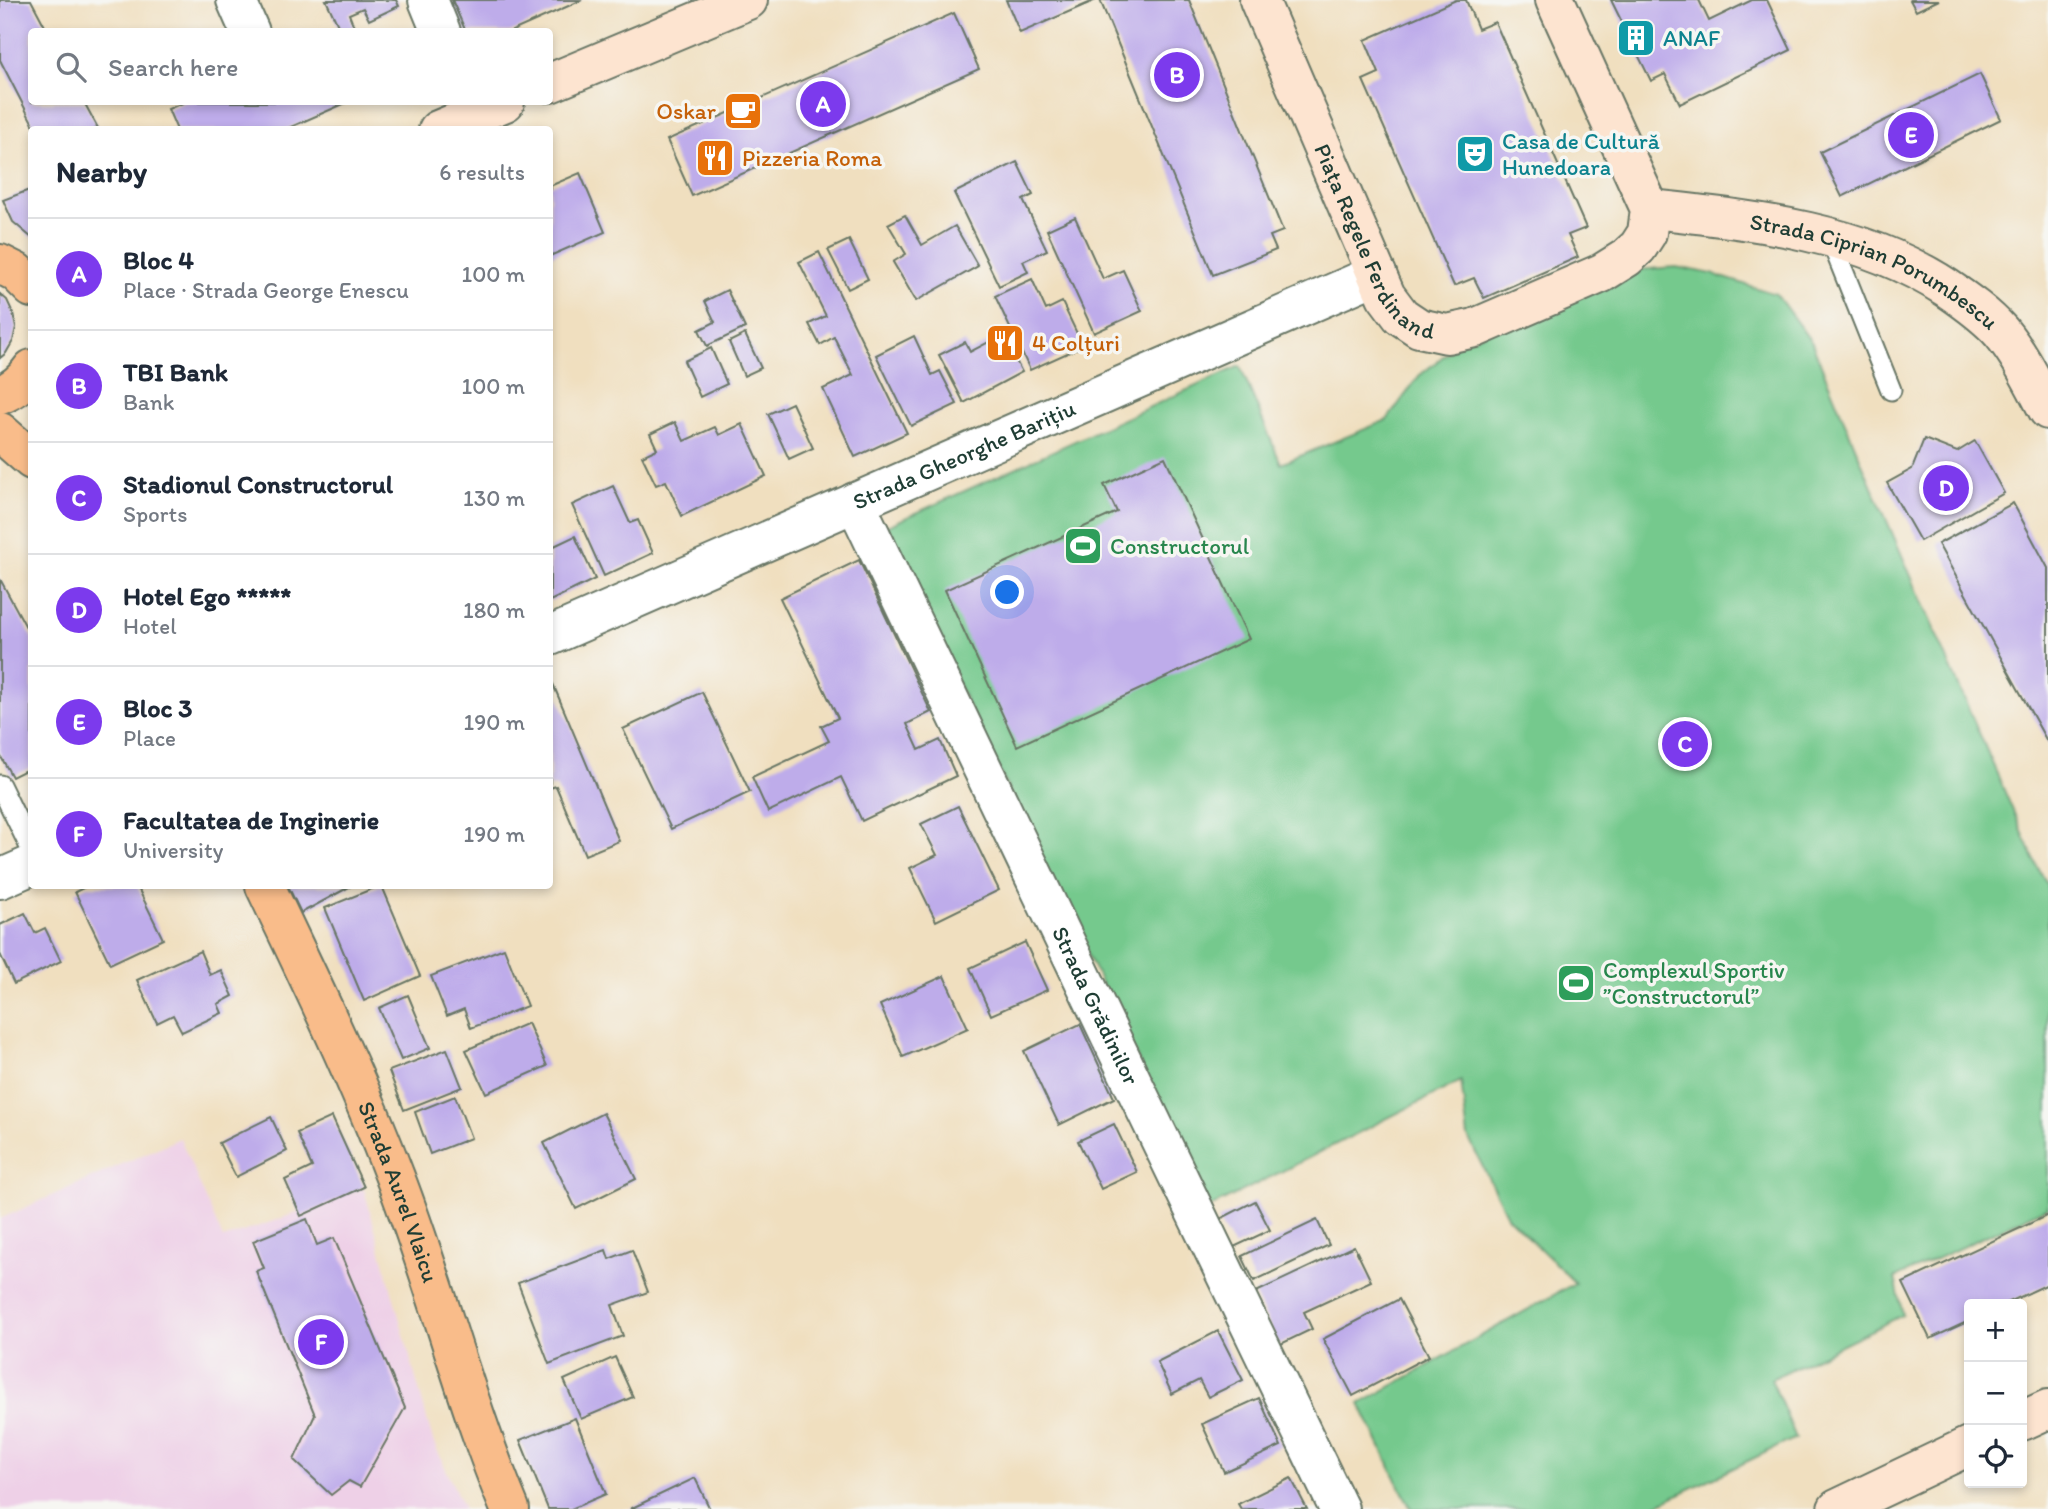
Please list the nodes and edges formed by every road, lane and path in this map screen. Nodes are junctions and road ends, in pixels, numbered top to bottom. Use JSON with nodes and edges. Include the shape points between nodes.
{"nodes":[{"id":1,"x":236,"y":0,"type":"edge"},
{"id":2,"x":428,"y":0,"type":"edge"},
{"id":3,"x":748,"y":0,"type":"edge"},
{"id":4,"x":1259,"y":0,"type":"edge"},
{"id":5,"x":1555,"y":0,"type":"edge"},
{"id":6,"x":248,"y":28,"type":"edge"},
{"id":7,"x":439,"y":28,"type":"edge"},
{"id":8,"x":553,"y":82,"type":"edge"},
{"id":9,"x":485,"y":105,"type":"edge"},
{"id":10,"x":446,"y":126,"type":"edge"},
{"id":11,"x":1650,"y":209,"type":"junction"},
{"id":12,"x":1829,"y":237,"type":"junction"},
{"id":13,"x":1377,"y":274,"type":"junction"},
{"id":14,"x":28,"y":375,"type":"edge"},
{"id":15,"x":1891,"y":390,"type":"dead end"},
{"id":16,"x":0,"y":395,"type":"edge"},
{"id":17,"x":2048,"y":410,"type":"edge"},
{"id":18,"x":0,"y":432,"type":"edge"},
{"id":19,"x":28,"y":456,"type":"edge"},
{"id":20,"x":855,"y":502,"type":"junction"},
{"id":21,"x":553,"y":635,"type":"edge"},
{"id":22,"x":0,"y":785,"type":"edge"},
{"id":23,"x":28,"y":843,"type":"edge"},
{"id":24,"x":28,"y":867,"type":"edge"},
{"id":25,"x":0,"y":879,"type":"edge"},
{"id":26,"x":266,"y":889,"type":"edge"},
{"id":27,"x":2048,"y":1409,"type":"edge"},
{"id":28,"x":2027,"y":1419,"type":"edge"},
{"id":29,"x":1964,"y":1448,"type":"edge"},
{"id":30,"x":510,"y":1509,"type":"edge"},
{"id":31,"x":1339,"y":1509,"type":"edge"},
{"id":32,"x":1837,"y":1509,"type":"edge"}],
"edges":[{"from":1,"to":6,"type":"street"},
{"from":2,"to":7,"type":"street"},
{"from":3,"to":8,"type":"street"},
{"from":4,"to":13,"type":"street","name":"Piața Regele Ferdinand"},
{"from":5,"to":11,"type":"street"},
{"from":9,"to":10,"type":"street"},
{"from":11,"to":12,"type":"street","name":"Strada Ciprian Porumbescu","via":[[1736,218]]},
{"from":11,"to":13,"type":"street","name":"Piața Regele Ferdinand","via":[[1647,233],[1626,258],[1602,273],[1475,328],[1447,334],[1419,328],[1401,316]]},
{"from":12,"to":15,"type":"lane"},
{"from":12,"to":17,"type":"street","name":"Strada Ciprian Porumbescu","via":[[1932,278],[1970,303],[2000,332]]},
{"from":13,"to":20,"type":"street","name":"Strada Gheorghe Barițiu"},
{"from":14,"to":16,"type":"main road"},
{"from":18,"to":19,"type":"main road"},
{"from":20,"to":21,"type":"street","name":"Strada Gheorghe Barițiu"},
{"from":20,"to":31,"type":"street","name":"Strada Grădinilor"},
{"from":22,"to":23,"type":"lane"},
{"from":24,"to":25,"type":"street"},
{"from":26,"to":30,"type":"main road","name":"Strada Aurel Vlaicu","via":[[359,1085],[396,1179]]},
{"from":27,"to":28,"type":"street"},
{"from":29,"to":32,"type":"street"}]}
